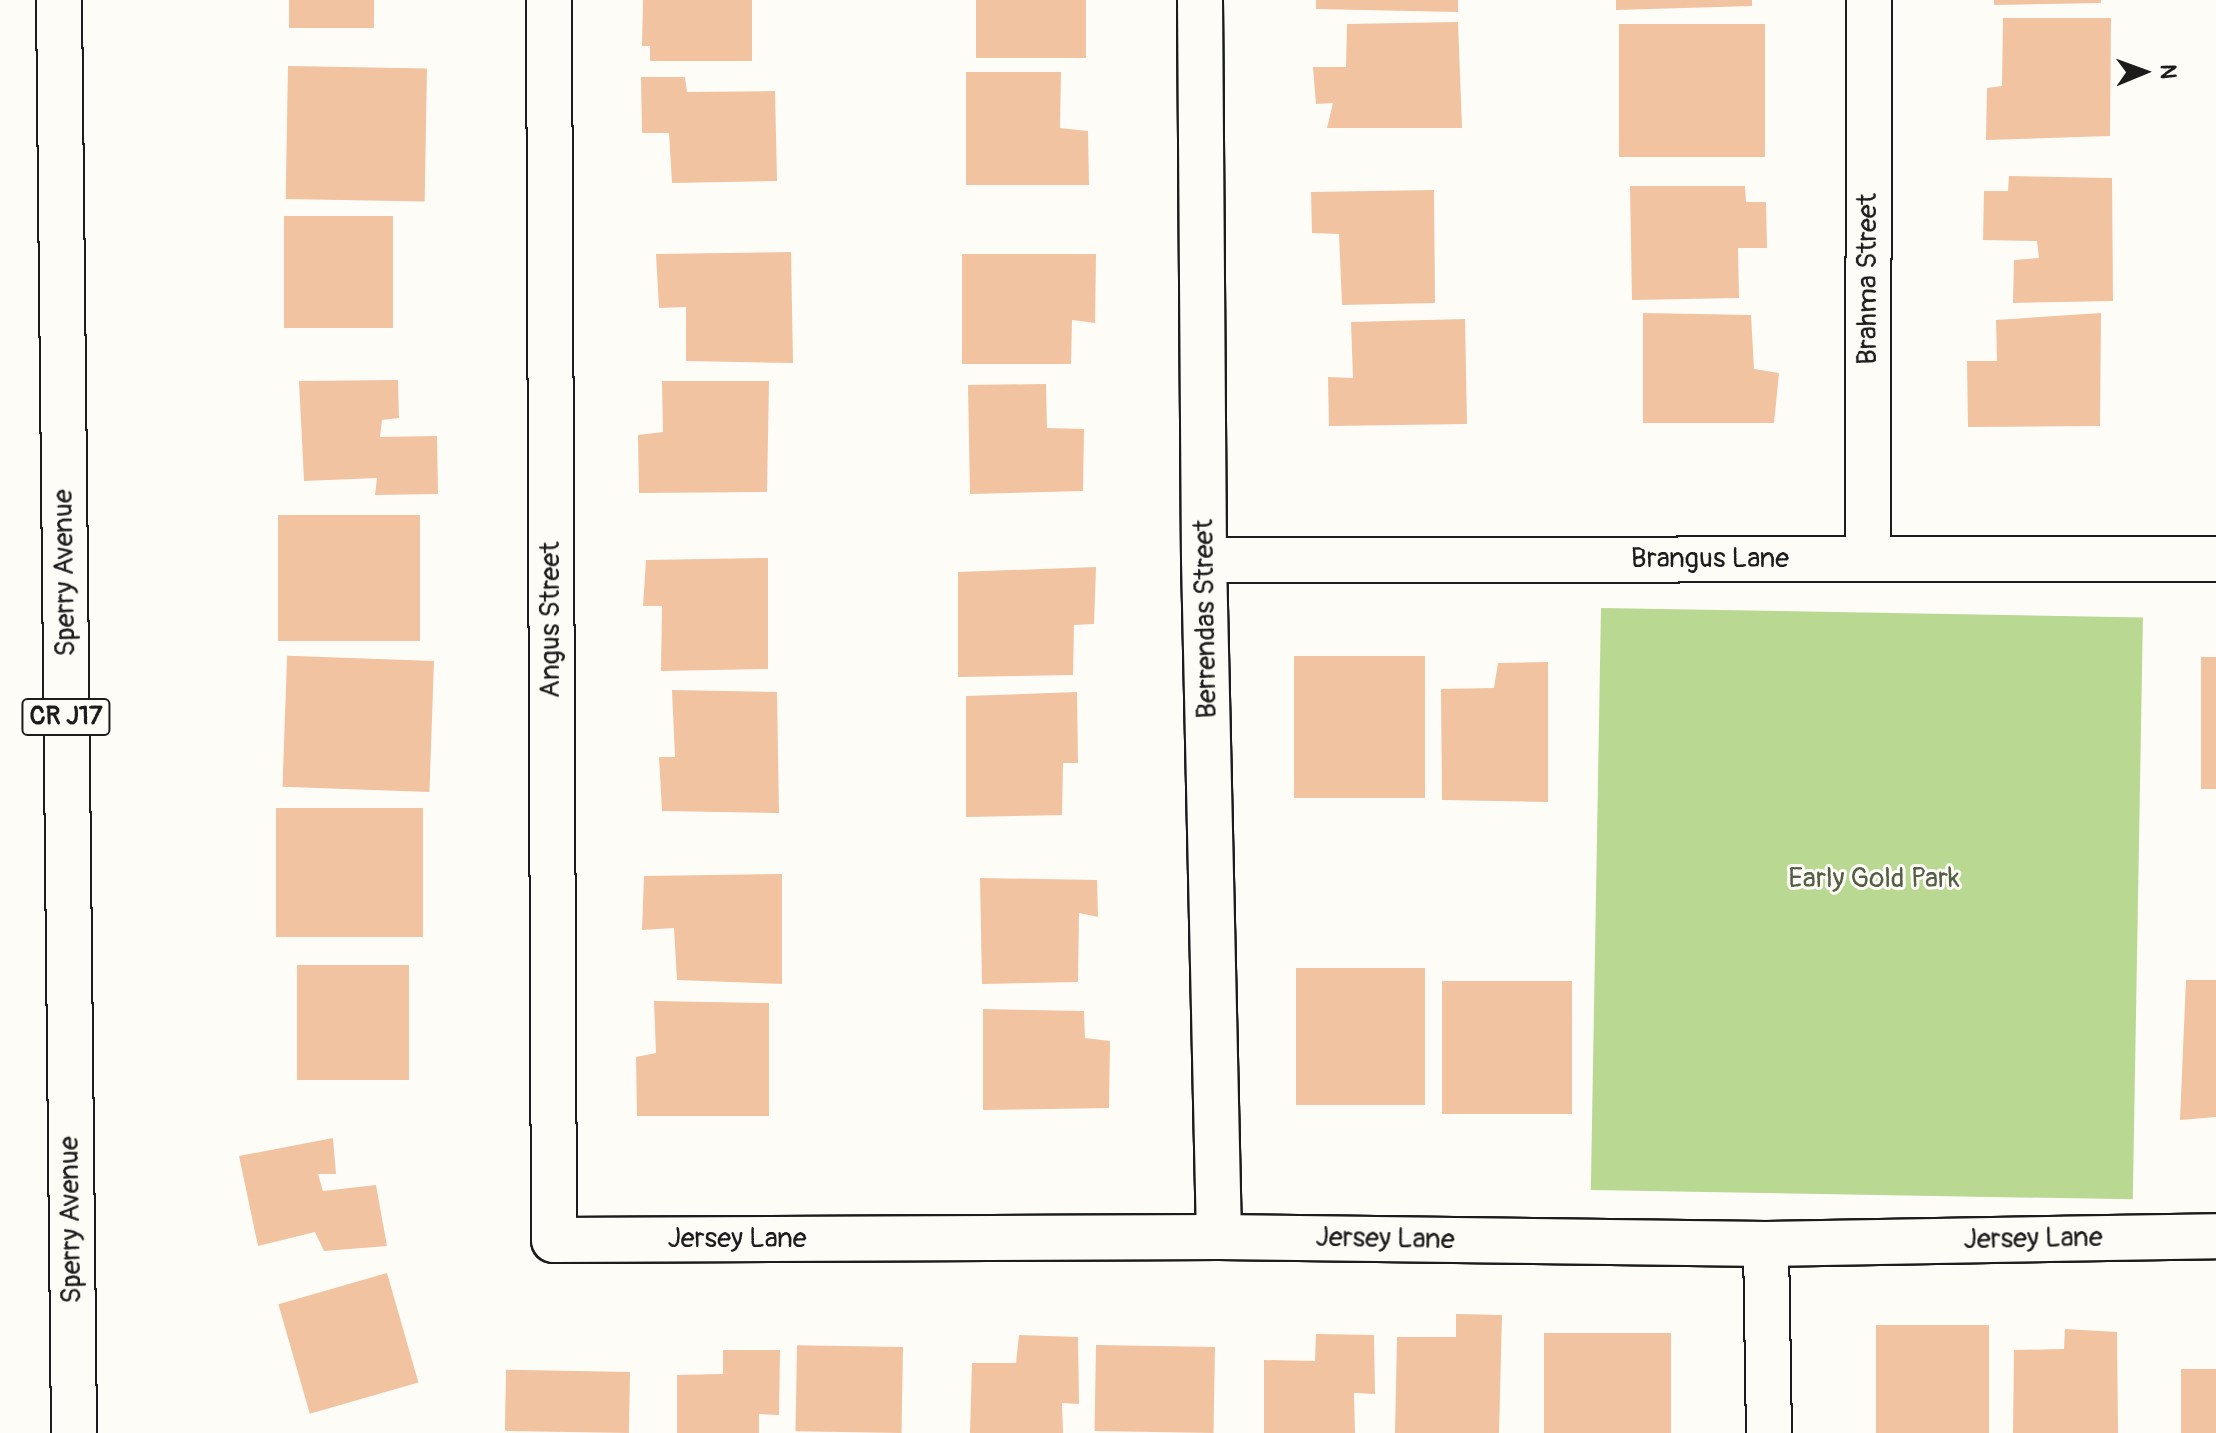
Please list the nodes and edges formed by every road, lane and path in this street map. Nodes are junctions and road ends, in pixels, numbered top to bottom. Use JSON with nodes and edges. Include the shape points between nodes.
{"nodes":[{"id":1,"x":59,"y":0,"type":"edge"},
{"id":2,"x":549,"y":0,"type":"edge"},
{"id":3,"x":1200,"y":0,"type":"edge"},
{"id":4,"x":1869,"y":0,"type":"edge"},
{"id":5,"x":1868,"y":558,"type":"junction"},
{"id":6,"x":2216,"y":559,"type":"edge"},
{"id":7,"x":1204,"y":560,"type":"junction"},
{"id":8,"x":2216,"y":1236,"type":"edge"},
{"id":9,"x":1219,"y":1237,"type":"junction"},
{"id":10,"x":554,"y":1240,"type":"joint"},
{"id":11,"x":1766,"y":1244,"type":"junction"},
{"id":12,"x":74,"y":1433,"type":"edge"},
{"id":13,"x":1769,"y":1433,"type":"edge"}],
"edges":[{"from":1,"to":12,"type":"street","name":"Sperry Avenue","number":"CR J17"},
{"from":2,"to":10,"type":"street","name":"Angus Street"},
{"from":3,"to":7,"type":"street","name":"Berrendas Street"},
{"from":4,"to":5,"type":"street","name":"Brahma Street"},
{"from":5,"to":6,"type":"street","name":"Brangus Lane"},
{"from":5,"to":7,"type":"street","name":"Brangus Lane"},
{"from":7,"to":9,"type":"street","name":"Berrendas Street"},
{"from":8,"to":11,"type":"street","name":"Jersey Lane"},
{"from":9,"to":10,"type":"street","name":"Jersey Lane"},
{"from":9,"to":11,"type":"street","name":"Jersey Lane"},
{"from":11,"to":13,"type":"street"}]}
